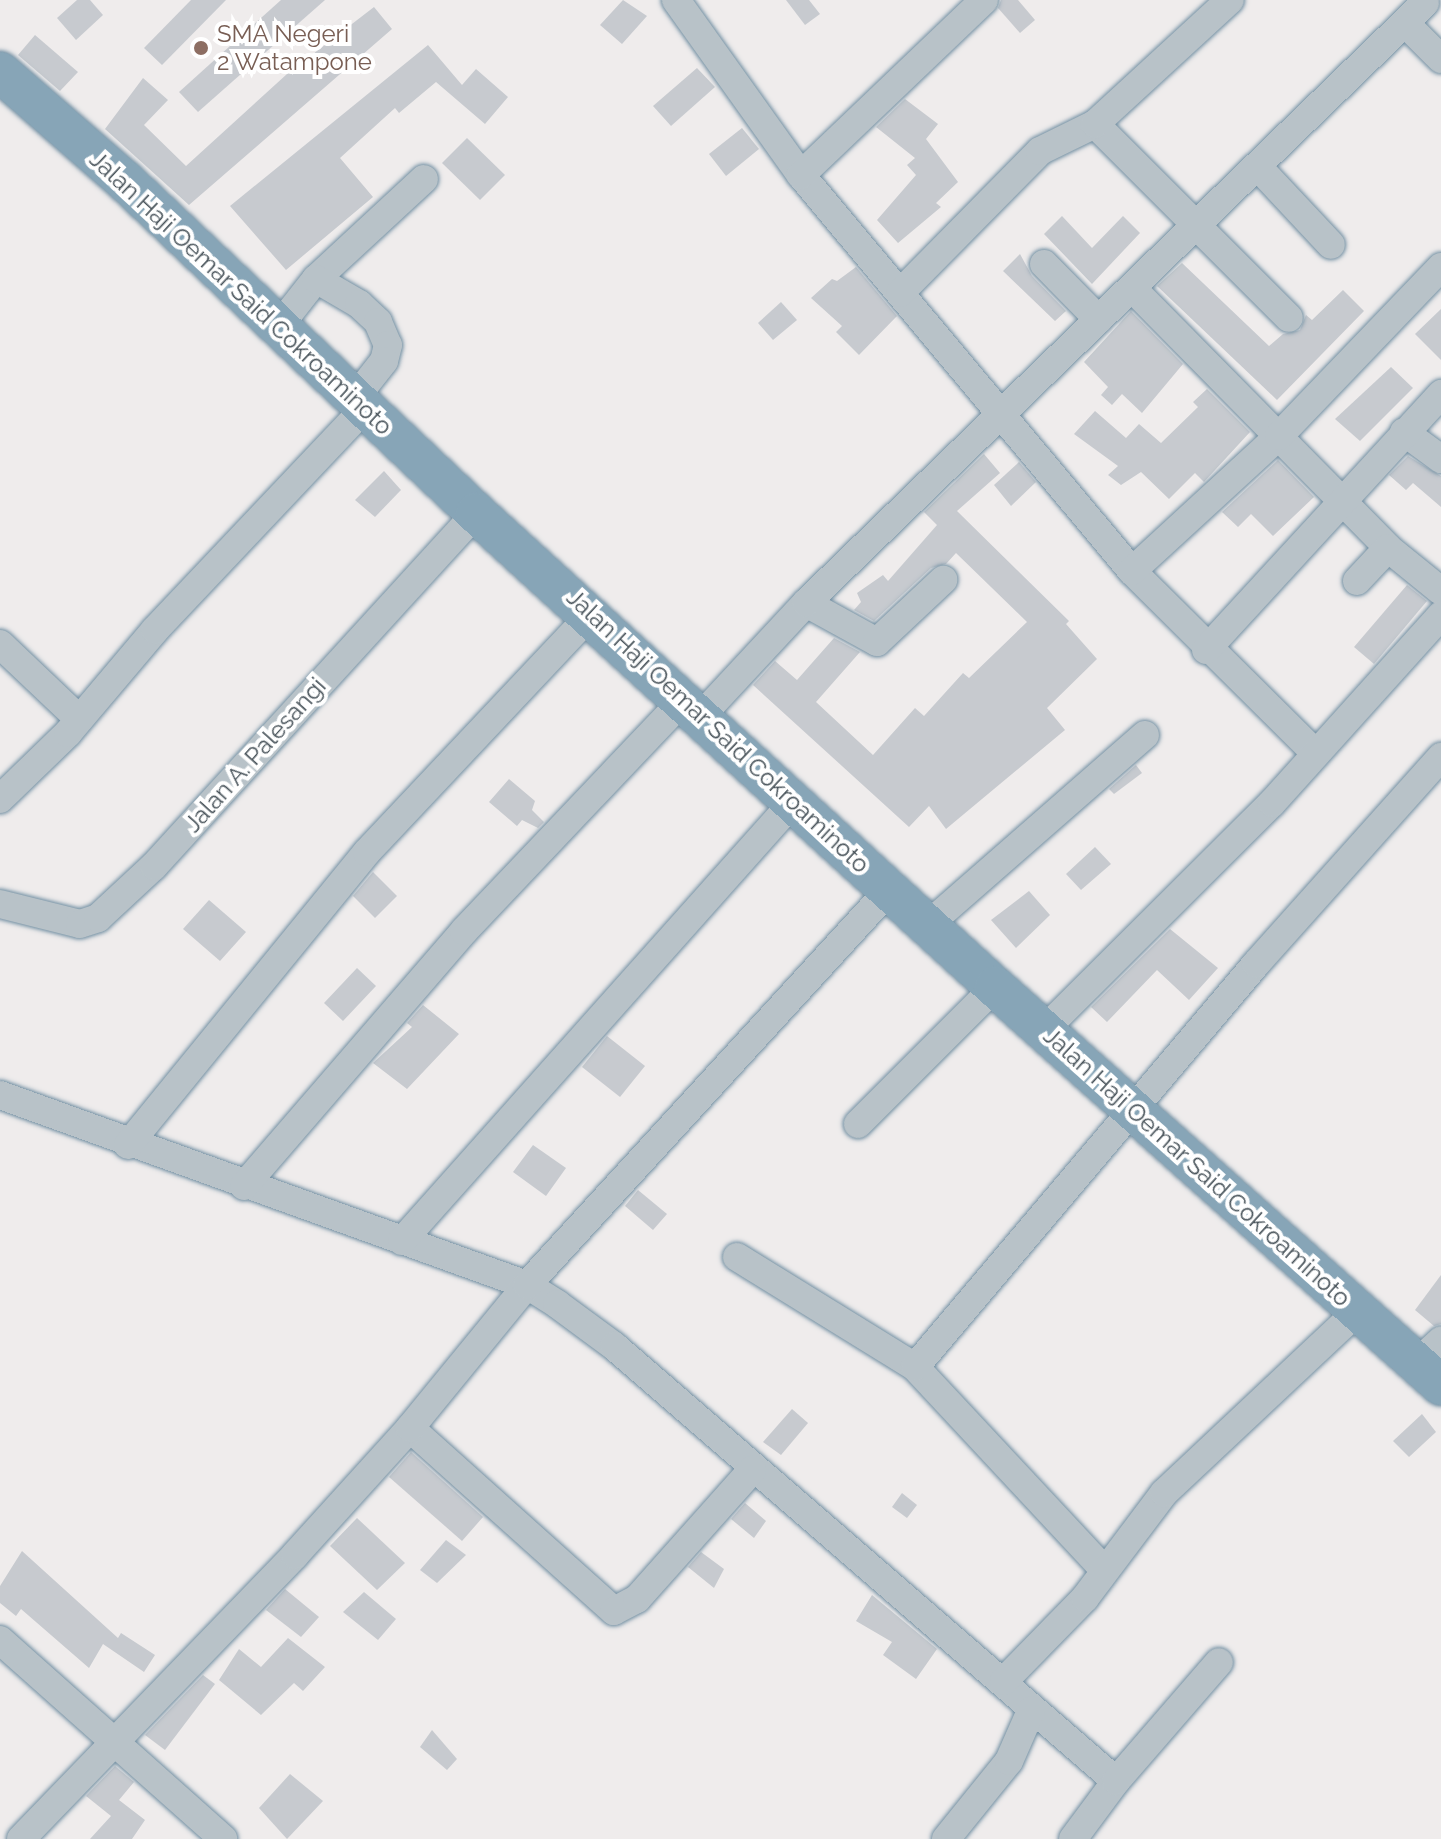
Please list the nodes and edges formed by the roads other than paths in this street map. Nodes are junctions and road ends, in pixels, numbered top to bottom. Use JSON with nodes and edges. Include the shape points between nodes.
{"nodes":[{"id":1,"x":676,"y":0,"type":"edge"},
{"id":2,"x":984,"y":0,"type":"edge"},
{"id":3,"x":1230,"y":0,"type":"edge"},
{"id":4,"x":1441,"y":59,"type":"edge"},
{"id":5,"x":0,"y":72,"type":"edge"},
{"id":6,"x":1095,"y":124,"type":"junction"},
{"id":7,"x":1259,"y":168,"type":"junction"},
{"id":8,"x":801,"y":175,"type":"junction"},
{"id":9,"x":424,"y":179,"type":"dead end"},
{"id":10,"x":1196,"y":226,"type":"junction"},
{"id":11,"x":1331,"y":245,"type":"dead end"},
{"id":12,"x":1044,"y":264,"type":"dead end"},
{"id":13,"x":1441,"y":267,"type":"edge"},
{"id":14,"x":316,"y":279,"type":"junction"},
{"id":15,"x":1134,"y":290,"type":"junction"},
{"id":16,"x":900,"y":293,"type":"junction"},
{"id":17,"x":1289,"y":318,"type":"dead end"},
{"id":18,"x":1099,"y":320,"type":"junction"},
{"id":19,"x":279,"y":326,"type":"junction"},
{"id":20,"x":1441,"y":394,"type":"edge"},
{"id":21,"x":360,"y":403,"type":"junction"},
{"id":22,"x":1003,"y":412,"type":"junction"},
{"id":23,"x":1404,"y":432,"type":"junction"},
{"id":24,"x":1279,"y":436,"type":"junction"},
{"id":25,"x":1441,"y":459,"type":"edge"},
{"id":26,"x":1340,"y":501,"type":"junction"},
{"id":27,"x":476,"y":513,"type":"junction"},
{"id":28,"x":1388,"y":548,"type":"junction"},
{"id":29,"x":1132,"y":571,"type":"junction"},
{"id":30,"x":943,"y":580,"type":"dead end"},
{"id":31,"x":1357,"y":581,"type":"dead end"},
{"id":32,"x":1441,"y":591,"type":"edge"},
{"id":33,"x":806,"y":603,"type":"junction"},
{"id":34,"x":591,"y":614,"type":"junction"},
{"id":35,"x":1441,"y":615,"type":"edge"},
{"id":36,"x":0,"y":644,"type":"edge"},
{"id":37,"x":1206,"y":650,"type":"junction"},
{"id":38,"x":691,"y":709,"type":"junction"},
{"id":39,"x":79,"y":719,"type":"junction"},
{"id":40,"x":1145,"y":735,"type":"dead end"},
{"id":41,"x":1315,"y":753,"type":"junction"},
{"id":42,"x":1441,"y":757,"type":"edge"},
{"id":43,"x":0,"y":799,"type":"edge"},
{"id":44,"x":794,"y":801,"type":"junction"},
{"id":45,"x":890,"y":889,"type":"junction"},
{"id":46,"x":0,"y":904,"type":"edge"},
{"id":47,"x":929,"y":924,"type":"junction"},
{"id":48,"x":995,"y":987,"type":"junction"},
{"id":49,"x":1046,"y":1028,"type":"junction"},
{"id":50,"x":0,"y":1095,"type":"edge"},
{"id":51,"x":1134,"y":1111,"type":"junction"},
{"id":52,"x":858,"y":1124,"type":"dead end"},
{"id":53,"x":128,"y":1145,"type":"junction"},
{"id":54,"x":244,"y":1186,"type":"junction"},
{"id":55,"x":402,"y":1241,"type":"junction"},
{"id":56,"x":737,"y":1257,"type":"dead end"},
{"id":57,"x":527,"y":1285,"type":"junction"},
{"id":58,"x":1357,"y":1312,"type":"junction"},
{"id":59,"x":1433,"y":1363,"type":"edge"},
{"id":60,"x":915,"y":1367,"type":"junction"},
{"id":61,"x":410,"y":1428,"type":"junction"},
{"id":62,"x":752,"y":1470,"type":"junction"},
{"id":63,"x":1104,"y":1570,"type":"junction"},
{"id":64,"x":0,"y":1640,"type":"edge"},
{"id":65,"x":1219,"y":1662,"type":"dead end"},
{"id":66,"x":1004,"y":1681,"type":"junction"},
{"id":67,"x":1031,"y":1711,"type":"junction"},
{"id":68,"x":117,"y":1743,"type":"junction"},
{"id":69,"x":1116,"y":1781,"type":"junction"},
{"id":70,"x":21,"y":1839,"type":"edge"},
{"id":71,"x":223,"y":1839,"type":"edge"},
{"id":72,"x":946,"y":1839,"type":"edge"},
{"id":73,"x":1073,"y":1839,"type":"edge"}],
"edges":[{"from":1,"to":8,"type":"street"},
{"from":2,"to":8,"type":"street"},
{"from":3,"to":6,"type":"street"},
{"from":4,"to":7,"type":"street","via":[[1415,13]]},
{"from":5,"to":19,"type":"highway","name":"Jalan Haji Oemar Said Cokroaminoto"},
{"from":6,"to":10,"type":"street"},
{"from":6,"to":16,"type":"street","via":[[1040,151]]},
{"from":7,"to":10,"type":"street"},
{"from":7,"to":11,"type":"street"},
{"from":8,"to":16,"type":"street"},
{"from":9,"to":14,"type":"street"},
{"from":10,"to":15,"type":"street"},
{"from":10,"to":17,"type":"street"},
{"from":12,"to":18,"type":"street"},
{"from":13,"to":24,"type":"street"},
{"from":14,"to":19,"type":"street"},
{"from":14,"to":21,"type":"street","via":[[359,304],[378,322],[388,345]]},
{"from":15,"to":18,"type":"street"},
{"from":15,"to":24,"type":"street"},
{"from":16,"to":22,"type":"street"},
{"from":18,"to":22,"type":"street"},
{"from":19,"to":21,"type":"highway","name":"Jalan Haji Oemar Said Cokroaminoto"},
{"from":20,"to":23,"type":"street"},
{"from":21,"to":27,"type":"highway","name":"Jalan Haji Oemar Said Cokroaminoto"},
{"from":21,"to":39,"type":"street"},
{"from":22,"to":29,"type":"street"},
{"from":22,"to":33,"type":"street"},
{"from":23,"to":25,"type":"street"},
{"from":23,"to":26,"type":"street"},
{"from":24,"to":26,"type":"street"},
{"from":24,"to":29,"type":"street"},
{"from":26,"to":28,"type":"street"},
{"from":26,"to":37,"type":"street"},
{"from":27,"to":34,"type":"highway","name":"Jalan Haji Oemar Said Cokroaminoto"},
{"from":27,"to":46,"type":"street","name":"Jalan A. Palesangi","via":[[154,866],[98,918],[80,924]]},
{"from":28,"to":31,"type":"street"},
{"from":28,"to":32,"type":"street"},
{"from":29,"to":37,"type":"street"},
{"from":30,"to":33,"type":"street","via":[[877,642]]},
{"from":33,"to":38,"type":"street"},
{"from":34,"to":38,"type":"highway","name":"Jalan Haji Oemar Said Cokroaminoto"},
{"from":34,"to":53,"type":"street","via":[[367,852]]},
{"from":35,"to":41,"type":"street"},
{"from":36,"to":39,"type":"street"},
{"from":37,"to":41,"type":"street"},
{"from":38,"to":44,"type":"highway","name":"Jalan Haji Oemar Said Cokroaminoto"},
{"from":38,"to":54,"type":"street","via":[[464,931]]},
{"from":39,"to":43,"type":"street"},
{"from":40,"to":47,"type":"street"},
{"from":41,"to":49,"type":"street"},
{"from":42,"to":51,"type":"street"},
{"from":44,"to":45,"type":"highway","name":"Jalan Haji Oemar Said Cokroaminoto"},
{"from":44,"to":55,"type":"street"},
{"from":45,"to":47,"type":"highway","name":"Jalan Haji Oemar Said Cokroaminoto"},
{"from":45,"to":57,"type":"street"},
{"from":47,"to":48,"type":"highway","name":"Jalan Haji Oemar Said Cokroaminoto"},
{"from":48,"to":49,"type":"highway","name":"Jalan Haji Oemar Said Cokroaminoto"},
{"from":48,"to":52,"type":"street"},
{"from":49,"to":51,"type":"highway","name":"Jalan Haji Oemar Said Cokroaminoto"},
{"from":50,"to":53,"type":"street"},
{"from":51,"to":58,"type":"highway","name":"Jalan Haji Oemar Said Cokroaminoto"},
{"from":51,"to":60,"type":"street"},
{"from":53,"to":54,"type":"street"},
{"from":54,"to":55,"type":"street"},
{"from":55,"to":57,"type":"street"},
{"from":56,"to":60,"type":"street"},
{"from":57,"to":61,"type":"street"},
{"from":57,"to":62,"type":"street","via":[[614,1346]]},
{"from":58,"to":59,"type":"highway","name":"Jalan Haji Oemar Said Cokroaminoto"},
{"from":58,"to":63,"type":"street","via":[[1164,1493]]},
{"from":60,"to":63,"type":"street"},
{"from":61,"to":62,"type":"street","via":[[614,1611],[637,1599]]},
{"from":61,"to":68,"type":"street"},
{"from":62,"to":66,"type":"street"},
{"from":63,"to":66,"type":"street"},
{"from":64,"to":68,"type":"street"},
{"from":65,"to":69,"type":"street"},
{"from":66,"to":67,"type":"street"},
{"from":67,"to":69,"type":"street"},
{"from":67,"to":72,"type":"street","via":[[1009,1761]]},
{"from":68,"to":70,"type":"street"},
{"from":68,"to":71,"type":"street"},
{"from":69,"to":73,"type":"street"}]}
